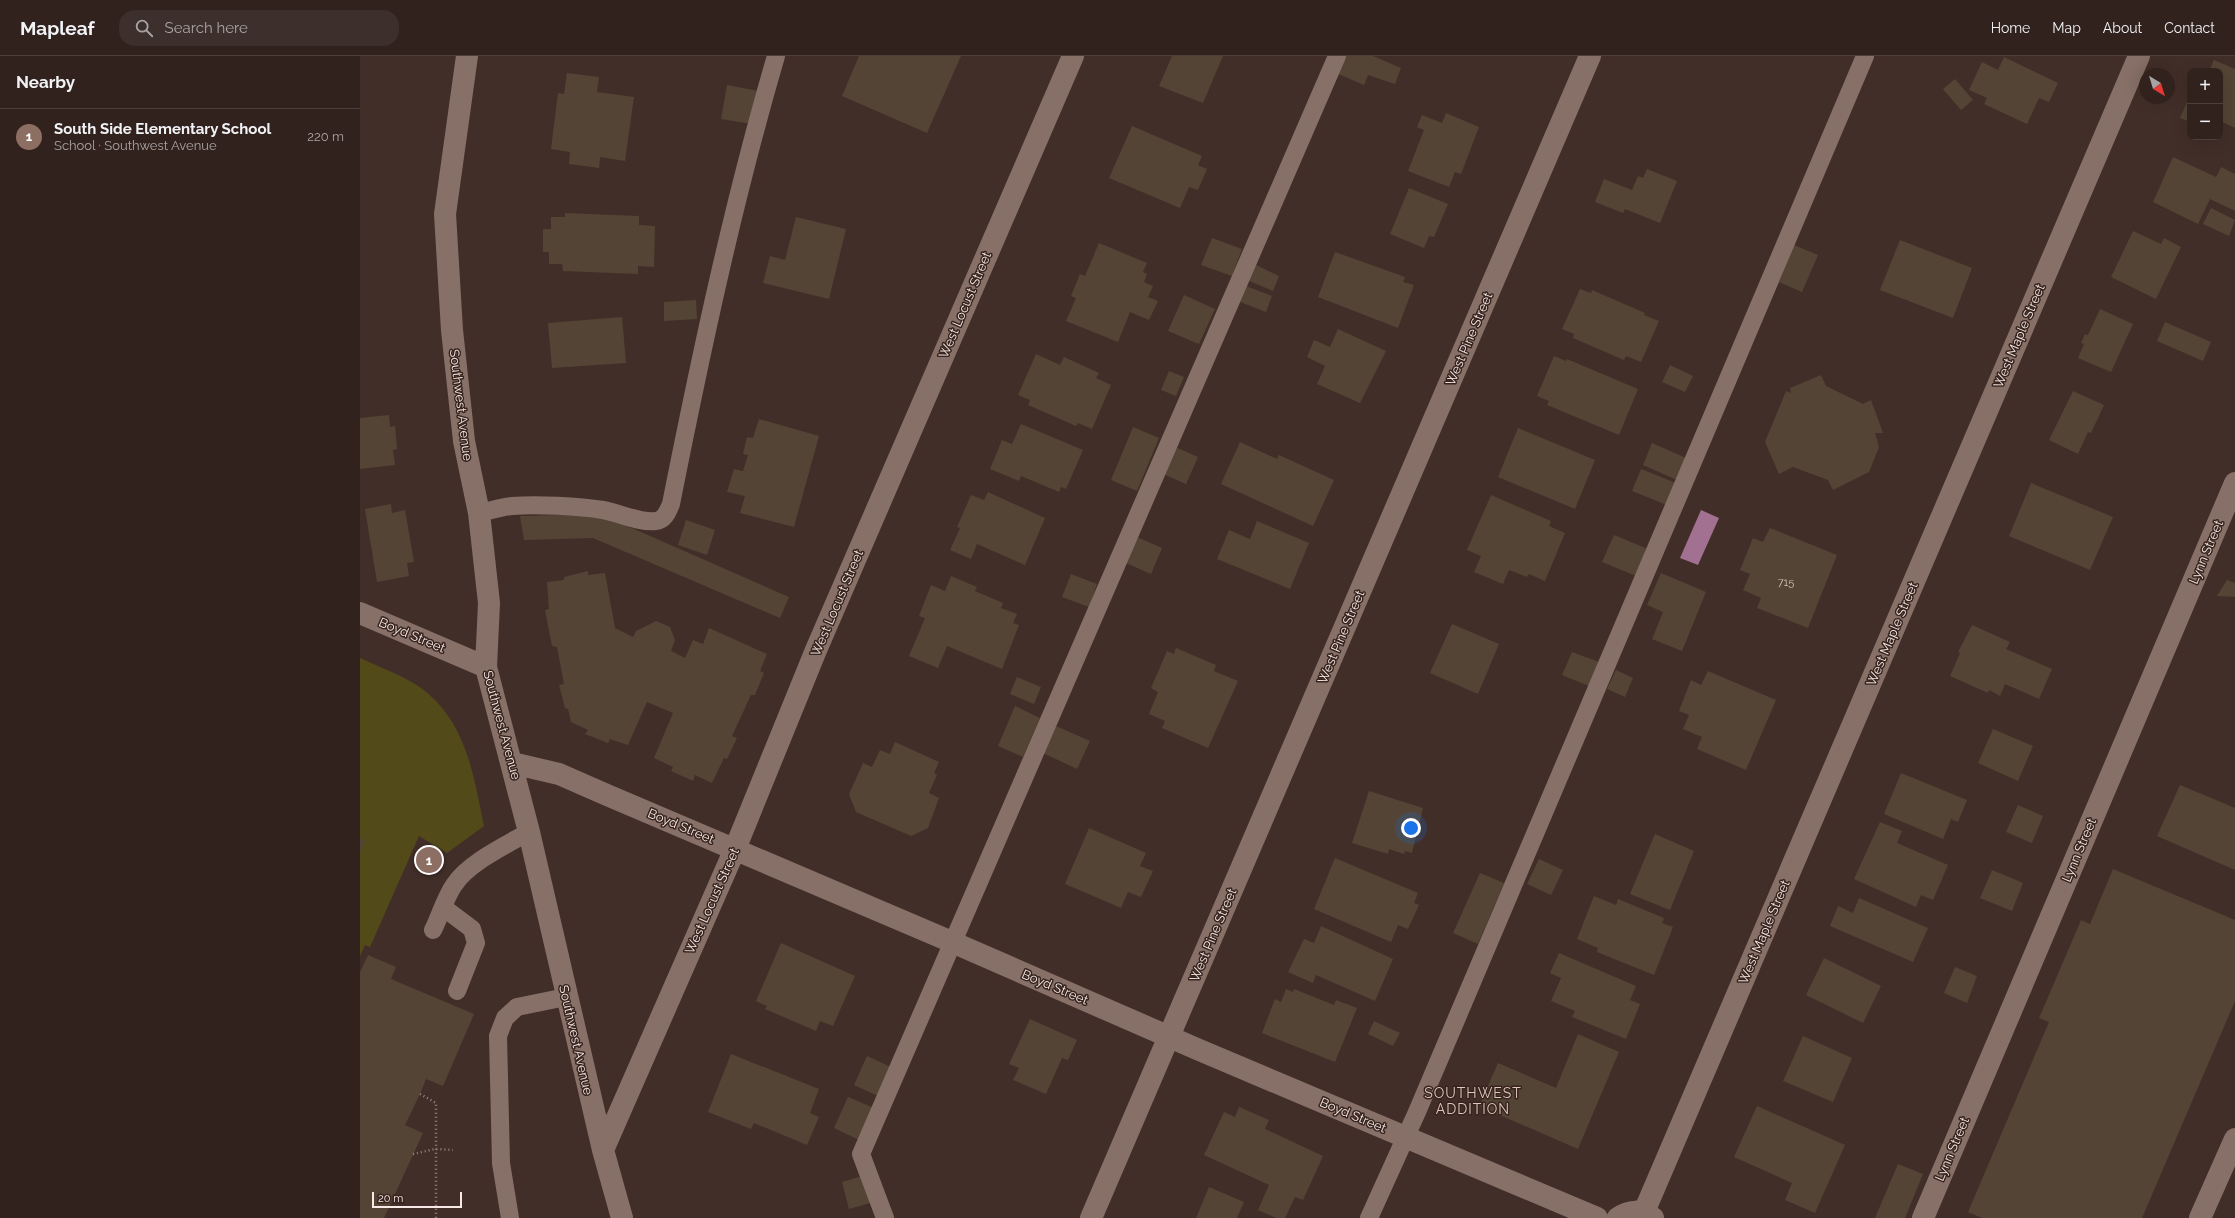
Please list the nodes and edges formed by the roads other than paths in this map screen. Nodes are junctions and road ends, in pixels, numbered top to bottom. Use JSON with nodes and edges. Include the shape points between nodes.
{"nodes":[{"id":1,"x":467,"y":56,"type":"edge"},
{"id":2,"x":776,"y":56,"type":"edge"},
{"id":3,"x":1073,"y":56,"type":"edge"},
{"id":4,"x":1337,"y":56,"type":"edge"},
{"id":5,"x":1590,"y":56,"type":"edge"},
{"id":6,"x":1865,"y":56,"type":"edge"},
{"id":7,"x":2139,"y":56,"type":"edge"},
{"id":8,"x":2235,"y":483,"type":"edge"},
{"id":9,"x":479,"y":513,"type":"junction"},
{"id":10,"x":360,"y":613,"type":"edge"},
{"id":11,"x":486,"y":667,"type":"junction"},
{"id":12,"x":512,"y":763,"type":"junction"},
{"id":13,"x":529,"y":832,"type":"junction"},
{"id":14,"x":735,"y":849,"type":"junction"},
{"id":15,"x":444,"y":908,"type":"junction"},
{"id":16,"x":433,"y":930,"type":"dead end"},
{"id":17,"x":952,"y":942,"type":"junction"},
{"id":18,"x":457,"y":991,"type":"dead end"},
{"id":19,"x":566,"y":997,"type":"junction"},
{"id":20,"x":1170,"y":1038,"type":"junction"},
{"id":21,"x":1405,"y":1138,"type":"junction"},
{"id":22,"x":2235,"y":1139,"type":"edge"},
{"id":23,"x":603,"y":1150,"type":"junction"},
{"id":24,"x":1648,"y":1215,"type":"edge"},
{"id":25,"x":510,"y":1218,"type":"edge"},
{"id":26,"x":622,"y":1218,"type":"edge"},
{"id":27,"x":885,"y":1218,"type":"edge"},
{"id":28,"x":1091,"y":1218,"type":"edge"},
{"id":29,"x":1369,"y":1218,"type":"edge"},
{"id":30,"x":1597,"y":1218,"type":"edge"},
{"id":31,"x":1618,"y":1218,"type":"edge"},
{"id":32,"x":1923,"y":1218,"type":"edge"},
{"id":33,"x":2200,"y":1218,"type":"edge"}],
"edges":[{"from":1,"to":9,"type":"street","name":"Southwest Avenue","via":[[445,214],[452,330],[464,441]]},
{"from":2,"to":9,"type":"lane","via":[[751,142],[702,350],[668,512],[664,518],[657,521],[612,511],[583,508],[511,506]]},
{"from":3,"to":14,"type":"street","name":"West Locust Street","via":[[819,643]]},
{"from":4,"to":17,"type":"lane"},
{"from":5,"to":20,"type":"street","name":"West Pine Street"},
{"from":6,"to":21,"type":"lane"},
{"from":7,"to":24,"type":"street","name":"West Maple Street"},
{"from":8,"to":32,"type":"street","name":"Lynn Street"},
{"from":9,"to":11,"type":"street","name":"Southwest Avenue","via":[[489,603]]},
{"from":10,"to":11,"type":"street","name":"Boyd Street"},
{"from":11,"to":12,"type":"street","name":"Southwest Avenue"},
{"from":12,"to":13,"type":"street","name":"Southwest Avenue"},
{"from":12,"to":14,"type":"street","name":"Boyd Street","via":[[559,774]]},
{"from":13,"to":15,"type":"lane","via":[[472,866],[454,884]]},
{"from":13,"to":19,"type":"street","name":"Southwest Avenue"},
{"from":14,"to":17,"type":"street","name":"Boyd Street"},
{"from":14,"to":23,"type":"street","name":"West Locust Street"},
{"from":15,"to":16,"type":"lane"},
{"from":15,"to":18,"type":"lane","via":[[472,929],[476,943]]},
{"from":17,"to":20,"type":"street","name":"Boyd Street"},
{"from":17,"to":27,"type":"lane","via":[[861,1154]]},
{"from":19,"to":23,"type":"street","name":"Southwest Avenue"},
{"from":19,"to":25,"type":"lane","via":[[518,1007],[505,1018],[498,1036],[501,1163]]},
{"from":20,"to":21,"type":"street","name":"Boyd Street"},
{"from":20,"to":28,"type":"street","name":"West Pine Street"},
{"from":21,"to":29,"type":"lane"},
{"from":21,"to":30,"type":"street","name":"Boyd Street"},
{"from":22,"to":33,"type":"street"},
{"from":23,"to":26,"type":"street","name":"Southwest Avenue"},
{"from":24,"to":31,"type":"street","via":[[1630,1212]]}]}
